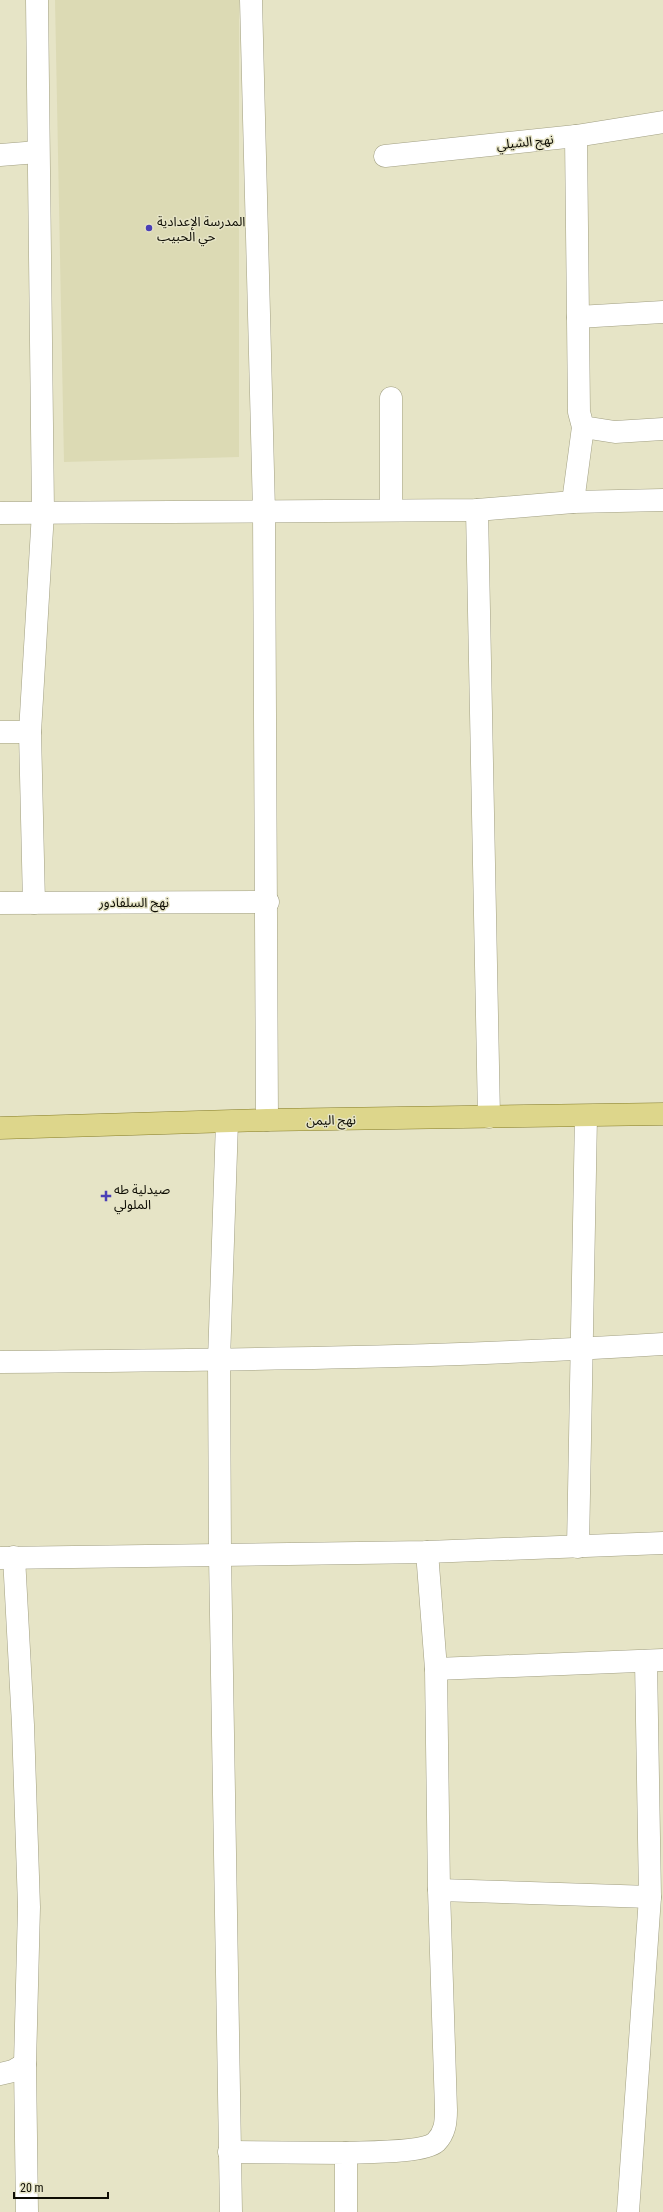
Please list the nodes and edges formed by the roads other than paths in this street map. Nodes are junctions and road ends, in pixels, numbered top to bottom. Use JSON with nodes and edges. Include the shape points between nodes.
{"nodes":[{"id":1,"x":37,"y":0,"type":"edge"},
{"id":2,"x":251,"y":0,"type":"edge"},
{"id":3,"x":663,"y":122,"type":"edge"},
{"id":4,"x":576,"y":136,"type":"junction"},
{"id":5,"x":38,"y":152,"type":"junction"},
{"id":6,"x":0,"y":155,"type":"edge"},
{"id":7,"x":385,"y":156,"type":"dead end"},
{"id":8,"x":663,"y":312,"type":"edge"},
{"id":9,"x":578,"y":317,"type":"junction"},
{"id":10,"x":392,"y":398,"type":"dead end"},
{"id":11,"x":583,"y":427,"type":"junction"},
{"id":12,"x":663,"y":429,"type":"edge"},
{"id":13,"x":663,"y":500,"type":"edge"},
{"id":14,"x":573,"y":502,"type":"junction"},
{"id":15,"x":391,"y":510,"type":"junction"},
{"id":16,"x":477,"y":510,"type":"junction"},
{"id":17,"x":264,"y":511,"type":"junction"},
{"id":18,"x":43,"y":512,"type":"junction"},
{"id":19,"x":0,"y":513,"type":"edge"},
{"id":20,"x":0,"y":732,"type":"edge"},
{"id":21,"x":30,"y":732,"type":"junction"},
{"id":22,"x":268,"y":902,"type":"junction"},
{"id":23,"x":0,"y":903,"type":"edge"},
{"id":24,"x":34,"y":903,"type":"junction"},
{"id":25,"x":663,"y":1114,"type":"edge"},
{"id":26,"x":586,"y":1116,"type":"junction"},
{"id":27,"x":489,"y":1117,"type":"junction"},
{"id":28,"x":267,"y":1120,"type":"junction"},
{"id":29,"x":227,"y":1122,"type":"junction"},
{"id":30,"x":0,"y":1128,"type":"edge"},
{"id":31,"x":663,"y":1344,"type":"edge"},
{"id":32,"x":582,"y":1349,"type":"junction"},
{"id":33,"x":219,"y":1360,"type":"junction"},
{"id":34,"x":0,"y":1362,"type":"edge"},
{"id":35,"x":663,"y":1543,"type":"edge"},
{"id":36,"x":578,"y":1548,"type":"junction"},
{"id":37,"x":427,"y":1552,"type":"junction"},
{"id":38,"x":220,"y":1555,"type":"junction"},
{"id":39,"x":7,"y":1557,"type":"edge"},
{"id":40,"x":655,"y":1661,"type":"edge"},
{"id":41,"x":436,"y":1669,"type":"junction"},
{"id":42,"x":439,"y":1890,"type":"junction"},
{"id":43,"x":650,"y":1897,"type":"junction"},
{"id":44,"x":25,"y":2064,"type":"junction"},
{"id":45,"x":0,"y":2074,"type":"edge"},
{"id":46,"x":229,"y":2152,"type":"junction"},
{"id":47,"x":346,"y":2153,"type":"junction"},
{"id":48,"x":27,"y":2212,"type":"edge"},
{"id":49,"x":231,"y":2212,"type":"edge"},
{"id":50,"x":346,"y":2212,"type":"edge"},
{"id":51,"x":628,"y":2212,"type":"edge"}],
"edges":[{"from":1,"to":5,"type":"street"},
{"from":2,"to":17,"type":"street"},
{"from":3,"to":4,"type":"street","name":"نهج الشيلي"},
{"from":4,"to":7,"type":"street","name":"نهج الشيلي"},
{"from":4,"to":9,"type":"street"},
{"from":5,"to":6,"type":"street"},
{"from":5,"to":18,"type":"street"},
{"from":8,"to":9,"type":"street"},
{"from":9,"to":11,"type":"street","via":[[579,412]]},
{"from":10,"to":15,"type":"street"},
{"from":11,"to":12,"type":"street","via":[[615,432]]},
{"from":11,"to":14,"type":"street"},
{"from":13,"to":14,"type":"street"},
{"from":14,"to":16,"type":"street"},
{"from":15,"to":16,"type":"street"},
{"from":15,"to":17,"type":"street"},
{"from":16,"to":27,"type":"street"},
{"from":17,"to":18,"type":"street"},
{"from":17,"to":22,"type":"street"},
{"from":18,"to":19,"type":"street"},
{"from":18,"to":21,"type":"street"},
{"from":20,"to":21,"type":"street"},
{"from":21,"to":24,"type":"street"},
{"from":22,"to":24,"type":"street","name":"نهج السلفادور"},
{"from":22,"to":28,"type":"street"},
{"from":23,"to":24,"type":"street","name":"نهج السلفادور"},
{"from":25,"to":26,"type":"main road","name":"نهج اليمن"},
{"from":26,"to":27,"type":"main road","name":"نهج اليمن"},
{"from":26,"to":32,"type":"street"},
{"from":27,"to":28,"type":"main road","name":"نهج اليمن"},
{"from":28,"to":29,"type":"main road","name":"نهج اليمن"},
{"from":29,"to":30,"type":"main road","name":"نهج اليمن"},
{"from":29,"to":33,"type":"street"},
{"from":31,"to":32,"type":"street"},
{"from":32,"to":33,"type":"street"},
{"from":32,"to":36,"type":"street"},
{"from":33,"to":34,"type":"street"},
{"from":33,"to":38,"type":"street"},
{"from":35,"to":36,"type":"street"},
{"from":36,"to":37,"type":"street"},
{"from":37,"to":38,"type":"street"},
{"from":37,"to":41,"type":"street"},
{"from":38,"to":39,"type":"street"},
{"from":38,"to":46,"type":"street"},
{"from":39,"to":44,"type":"street","via":[[23,1725],[29,1907]]},
{"from":40,"to":41,"type":"street"},
{"from":40,"to":43,"type":"street"},
{"from":41,"to":42,"type":"street"},
{"from":42,"to":43,"type":"street"},
{"from":42,"to":47,"type":"street","via":[[445,2129],[436,2142],[424,2148]]},
{"from":43,"to":51,"type":"street"},
{"from":44,"to":45,"type":"street","via":[[13,2071]]},
{"from":44,"to":48,"type":"street"},
{"from":46,"to":47,"type":"street"},
{"from":46,"to":49,"type":"street"},
{"from":47,"to":50,"type":"street"}]}
